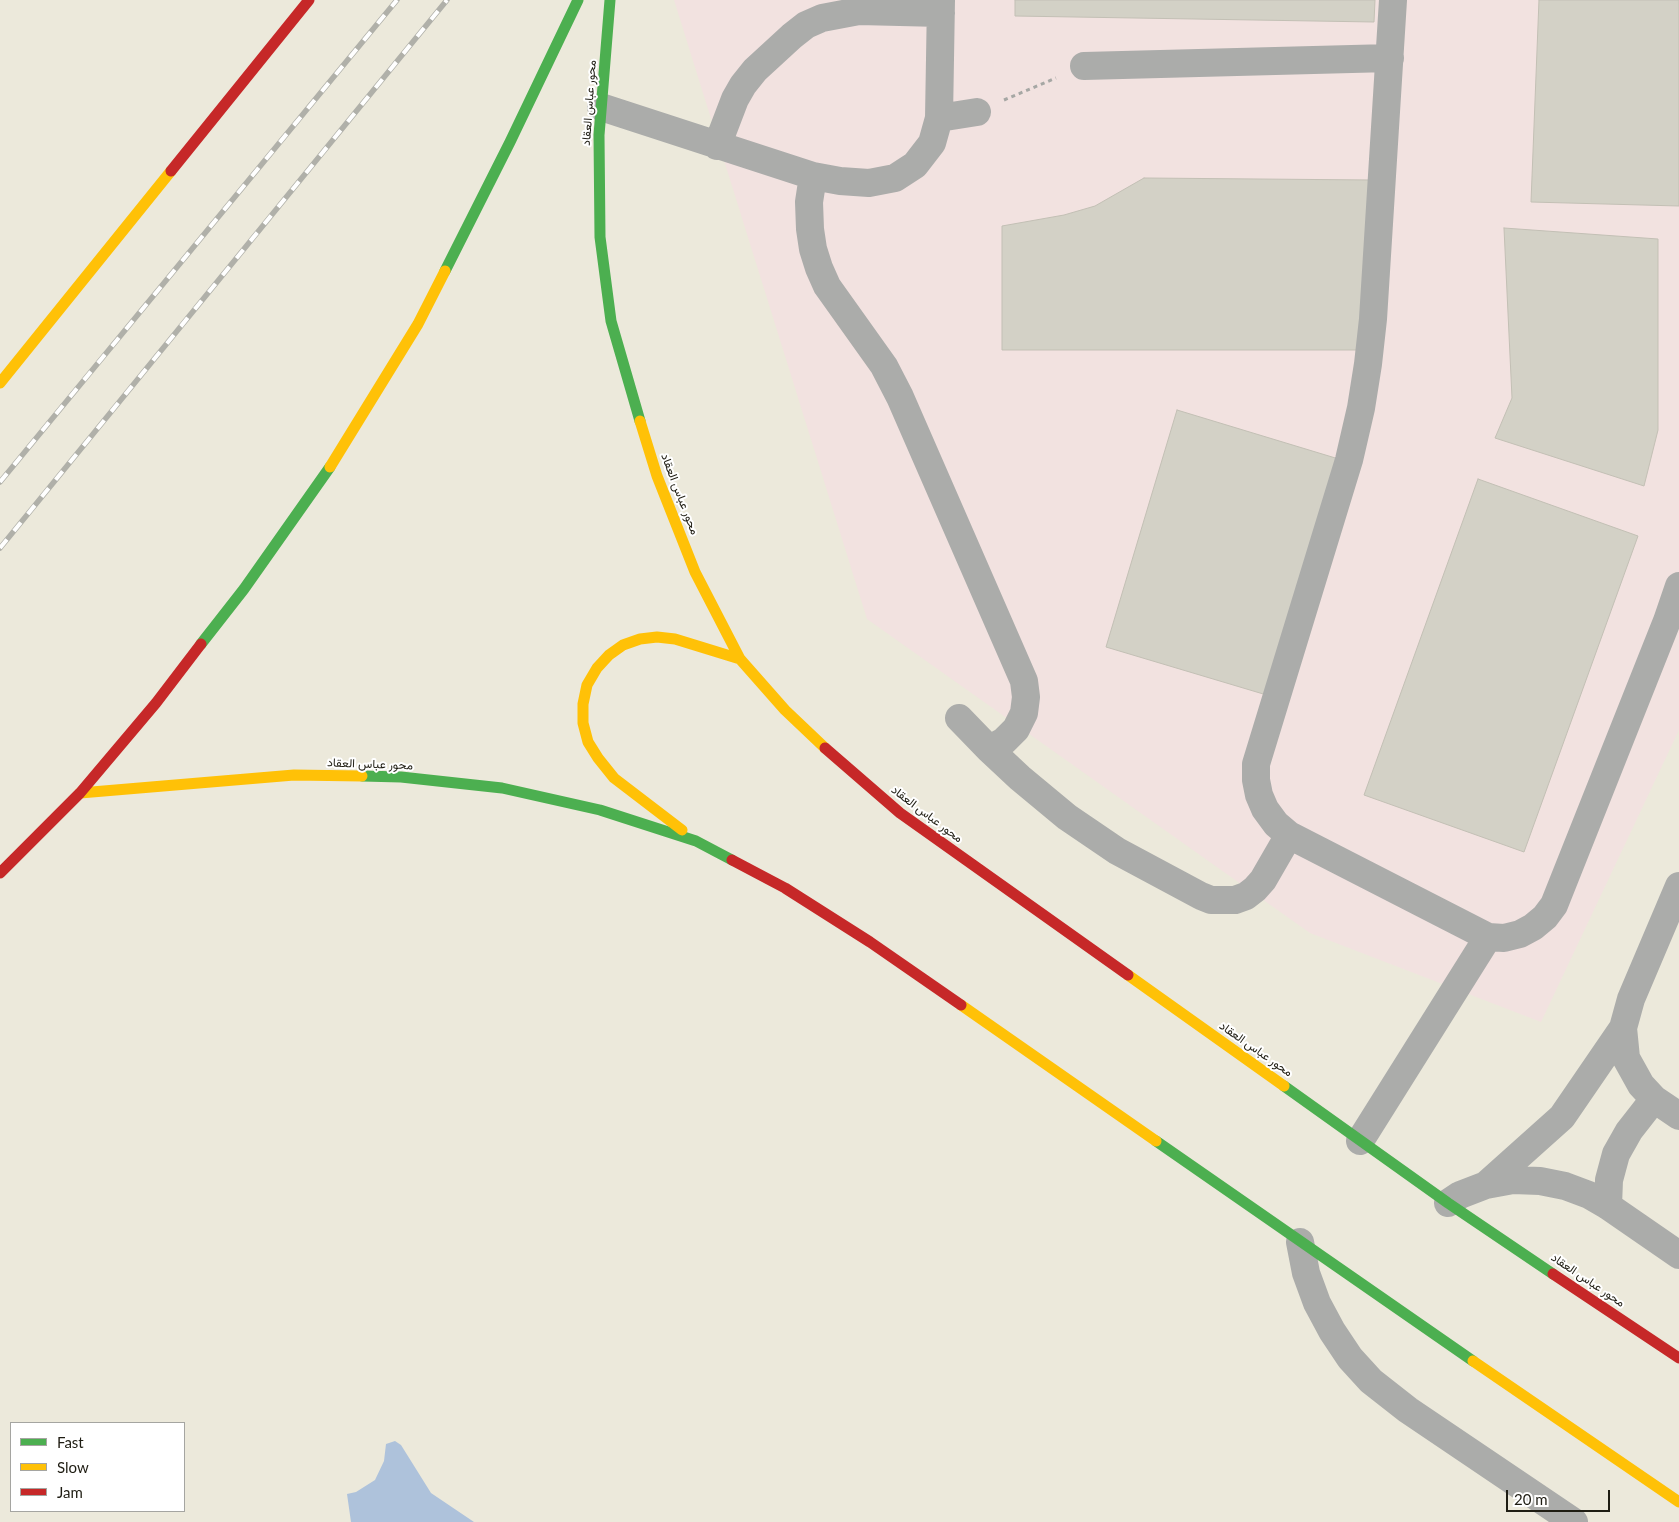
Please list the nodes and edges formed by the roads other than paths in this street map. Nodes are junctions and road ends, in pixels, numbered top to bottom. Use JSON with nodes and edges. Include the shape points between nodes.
{"nodes":[{"id":1,"x":309,"y":0,"type":"edge"},
{"id":2,"x":578,"y":0,"type":"edge"},
{"id":3,"x":610,"y":0,"type":"edge"},
{"id":4,"x":1393,"y":0,"type":"edge"},
{"id":5,"x":941,"y":6,"type":"edge"},
{"id":6,"x":1390,"y":58,"type":"junction"},
{"id":7,"x":1084,"y":66,"type":"road end"},
{"id":8,"x":601,"y":107,"type":"junction"},
{"id":9,"x":977,"y":112,"type":"road end"},
{"id":10,"x":939,"y":118,"type":"junction"},
{"id":11,"x":717,"y":146,"type":"junction"},
{"id":12,"x":813,"y":176,"type":"junction"},
{"id":13,"x":0,"y":383,"type":"edge"},
{"id":14,"x":1679,"y":586,"type":"edge"},
{"id":15,"x":740,"y":659,"type":"junction"},
{"id":16,"x":959,"y":718,"type":"dead end"},
{"id":17,"x":989,"y":749,"type":"junction"},
{"id":18,"x":80,"y":793,"type":"junction"},
{"id":19,"x":1289,"y":835,"type":"junction"},
{"id":20,"x":696,"y":841,"type":"junction"},
{"id":21,"x":0,"y":873,"type":"edge"},
{"id":22,"x":1679,"y":886,"type":"edge"},
{"id":23,"x":1488,"y":937,"type":"junction"},
{"id":24,"x":1623,"y":1028,"type":"junction"},
{"id":25,"x":1654,"y":1099,"type":"junction"},
{"id":26,"x":1679,"y":1116,"type":"edge"},
{"id":27,"x":1360,"y":1141,"type":"junction"},
{"id":28,"x":1486,"y":1185,"type":"junction"},
{"id":29,"x":1448,"y":1203,"type":"junction"},
{"id":30,"x":1608,"y":1206,"type":"junction"},
{"id":31,"x":1300,"y":1242,"type":"junction"},
{"id":32,"x":1679,"y":1256,"type":"edge"},
{"id":33,"x":1679,"y":1358,"type":"edge"},
{"id":34,"x":1679,"y":1502,"type":"edge"},
{"id":35,"x":1574,"y":1522,"type":"edge"}],
"edges":[{"from":1,"to":13,"type":"main road"},
{"from":2,"to":18,"type":"main road","via":[[418,324],[325,474],[244,589],[156,704]]},
{"from":3,"to":8,"type":"main road","name":"محور عباس العقاد"},
{"from":4,"to":6,"type":"street"},
{"from":5,"to":10,"type":"street"},
{"from":5,"to":11,"type":"street","via":[[859,11],[822,18],[806,26],[755,70],[743,85]]},
{"from":6,"to":7,"type":"street"},
{"from":6,"to":19,"type":"street","via":[[1373,319],[1361,408],[1334,511],[1256,764],[1256,780],[1265,810]]},
{"from":8,"to":11,"type":"street"},
{"from":8,"to":15,"type":"main road","name":"محور عباس العقاد","via":[[600,237],[611,321],[657,476],[695,572]]},
{"from":9,"to":10,"type":"street"},
{"from":10,"to":12,"type":"street","via":[[932,142],[915,165],[895,178],[869,183]]},
{"from":11,"to":12,"type":"street"},
{"from":12,"to":17,"type":"street","via":[[809,202],[810,229],[819,268],[827,286],[884,366],[900,397],[1024,681],[1024,713],[1004,741]]},
{"from":14,"to":23,"type":"street","via":[[1554,904],[1545,917],[1520,934]]},
{"from":15,"to":20,"type":"main road","via":[[675,639],[640,639],[609,655],[587,685],[583,723],[588,742],[598,758],[614,778]]},
{"from":15,"to":27,"type":"main road","name":"محور عباس العقاد","via":[[785,710],[900,813]]},
{"from":16,"to":17,"type":"street"},
{"from":17,"to":19,"type":"street","via":[[1067,817],[1110,846],[1211,900],[1235,900],[1255,889]]},
{"from":18,"to":20,"type":"main road","name":"محور عباس العقاد","via":[[294,775],[401,777],[502,788],[600,810]]},
{"from":18,"to":21,"type":"main road"},
{"from":19,"to":23,"type":"street"},
{"from":20,"to":31,"type":"main road","name":"محور عباس العقاد","via":[[785,888],[870,942]]},
{"from":22,"to":24,"type":"street","via":[[1631,999]]},
{"from":23,"to":27,"type":"street"},
{"from":24,"to":25,"type":"street","via":[[1626,1058],[1640,1085]]},
{"from":24,"to":28,"type":"street","via":[[1562,1117]]},
{"from":25,"to":26,"type":"street"},
{"from":25,"to":30,"type":"street","via":[[1616,1154],[1609,1180]]},
{"from":27,"to":29,"type":"main road","name":"محور عباس العقاد"},
{"from":28,"to":29,"type":"street"},
{"from":28,"to":30,"type":"street","via":[[1512,1180],[1540,1181],[1565,1186]]},
{"from":29,"to":33,"type":"main road","name":"محور عباس العقاد"},
{"from":30,"to":32,"type":"street"},
{"from":31,"to":34,"type":"main road","name":"محور عباس العقاد"},
{"from":31,"to":35,"type":"street","via":[[1306,1273],[1332,1331],[1371,1381],[1408,1410]]}]}
